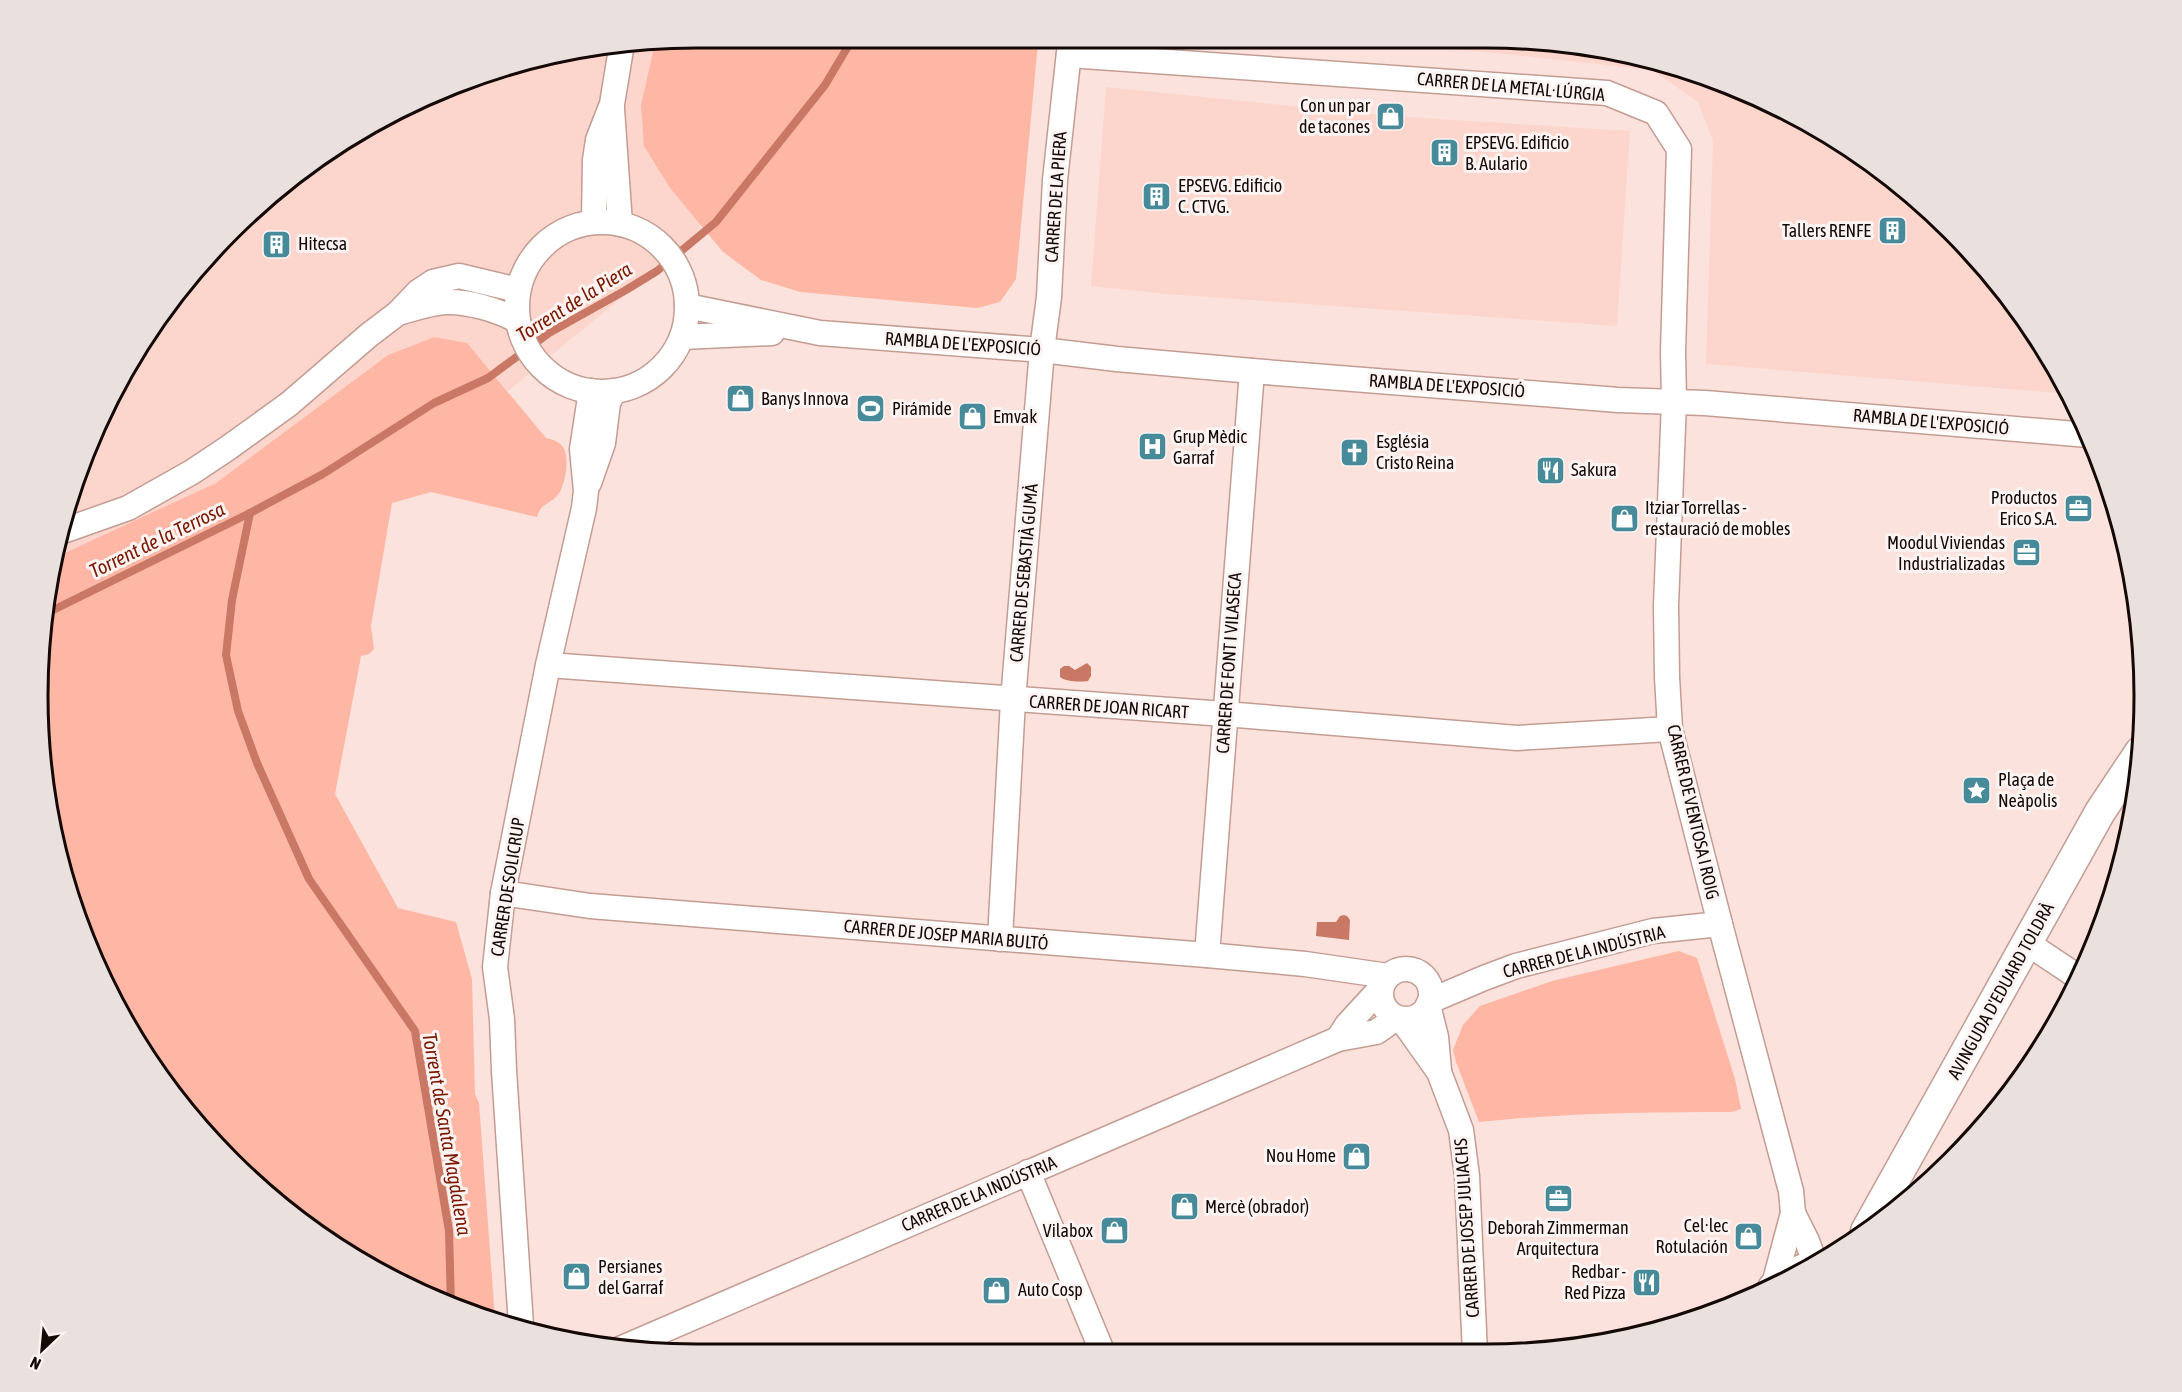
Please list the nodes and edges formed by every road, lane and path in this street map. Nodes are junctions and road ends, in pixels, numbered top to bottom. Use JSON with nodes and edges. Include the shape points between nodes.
{"nodes":[{"id":1,"x":1069,"y":49,"type":"edge"},
{"id":2,"x":620,"y":53,"type":"edge"},
{"id":3,"x":612,"y":104,"type":"junction"},
{"id":4,"x":594,"y":222,"type":"junction"},
{"id":5,"x":629,"y":227,"type":"junction"},
{"id":6,"x":518,"y":290,"type":"junction"},
{"id":7,"x":686,"y":298,"type":"junction"},
{"id":8,"x":398,"y":313,"type":"junction"},
{"id":9,"x":519,"y":325,"type":"junction"},
{"id":10,"x":806,"y":331,"type":"junction"},
{"id":11,"x":681,"y":337,"type":"junction"},
{"id":12,"x":1042,"y":350,"type":"junction"},
{"id":13,"x":1252,"y":371,"type":"junction"},
{"id":14,"x":603,"y":391,"type":"junction"},
{"id":15,"x":1674,"y":401,"type":"junction"},
{"id":16,"x":2079,"y":434,"type":"edge"},
{"id":17,"x":70,"y":529,"type":"edge"},
{"id":18,"x":548,"y":665,"type":"junction"},
{"id":19,"x":1013,"y":700,"type":"junction"},
{"id":20,"x":1225,"y":714,"type":"junction"},
{"id":21,"x":1670,"y":729,"type":"junction"},
{"id":22,"x":2130,"y":768,"type":"edge"},
{"id":23,"x":503,"y":893,"type":"junction"},
{"id":24,"x":1720,"y":924,"type":"junction"},
{"id":25,"x":1000,"y":939,"type":"junction"},
{"id":26,"x":2027,"y":943,"type":"junction"},
{"id":27,"x":1207,"y":955,"type":"junction"},
{"id":28,"x":1420,"y":973,"type":"junction"},
{"id":29,"x":2072,"y":973,"type":"edge"},
{"id":30,"x":1484,"y":978,"type":"junction"},
{"id":31,"x":1385,"y":982,"type":"junction"},
{"id":32,"x":1429,"y":1003,"type":"junction"},
{"id":33,"x":1398,"y":1019,"type":"junction"},
{"id":34,"x":1338,"y":1039,"type":"junction"},
{"id":35,"x":1439,"y":1072,"type":"junction"},
{"id":36,"x":1029,"y":1172,"type":"junction"},
{"id":37,"x":1792,"y":1213,"type":"junction"},
{"id":38,"x":1876,"y":1213,"type":"edge"},
{"id":39,"x":1812,"y":1256,"type":"edge"},
{"id":40,"x":1776,"y":1275,"type":"edge"},
{"id":41,"x":521,"y":1320,"type":"edge"},
{"id":42,"x":638,"y":1341,"type":"edge"},
{"id":43,"x":1099,"y":1344,"type":"edge"},
{"id":44,"x":1475,"y":1344,"type":"edge"}],
"edges":[{"from":1,"to":12,"type":"street","name":"CARRER DE LA PIERA"},
{"from":1,"to":15,"type":"street","name":"CARRER DE LA METAL·LÚRGIA","via":[[1606,93],[1656,113],[1678,149]]},
{"from":2,"to":3,"type":"street"},
{"from":3,"to":4,"type":"street","via":[[598,140]]},
{"from":3,"to":5,"type":"street"},
{"from":4,"to":5,"type":"street"},
{"from":4,"to":6,"type":"street","via":[[573,226],[537,251]]},
{"from":5,"to":7,"type":"street","via":[[647,234],[663,248],[682,278]]},
{"from":6,"to":8,"type":"street","via":[[465,277],[448,278],[418,292]]},
{"from":6,"to":9,"type":"street"},
{"from":7,"to":10,"type":"street","name":"RAMBLA DE L'EXPOSICIÓ"},
{"from":7,"to":11,"type":"street"},
{"from":8,"to":9,"type":"street","via":[[444,302],[460,303],[504,314]]},
{"from":8,"to":17,"type":"street","via":[[289,404],[219,454],[128,508]]},
{"from":9,"to":14,"type":"street","via":[[527,346],[543,368],[565,383]]},
{"from":10,"to":11,"type":"street","name":"RAMBLA DE L'EXPOSICIÓ"},
{"from":10,"to":12,"type":"street","name":"RAMBLA DE L'EXPOSICIÓ"},
{"from":11,"to":14,"type":"street","via":[[671,358],[656,373],[636,385]]},
{"from":12,"to":13,"type":"street","name":"RAMBLA DE L'EXPOSICIÓ"},
{"from":12,"to":19,"type":"street","name":"CARRER DE SEBASTIÀ GUMÀ"},
{"from":13,"to":15,"type":"street","name":"RAMBLA DE L'EXPOSICIÓ"},
{"from":13,"to":20,"type":"street","name":"CARRER DE FONT I VILASECA"},
{"from":14,"to":18,"type":"street","name":"CARRER DE SOLICRUP","via":[[582,449],[584,508]]},
{"from":15,"to":16,"type":"street","name":"RAMBLA DE L'EXPOSICIÓ"},
{"from":15,"to":21,"type":"street","name":"CARRER DE VENTOSA I ROIG","via":[[1666,606]]},
{"from":18,"to":19,"type":"street","name":"CARRER DE JOAN RICART"},
{"from":18,"to":23,"type":"street","name":"CARRER DE SOLICRUP"},
{"from":19,"to":20,"type":"street","name":"CARRER DE JOAN RICART"},
{"from":19,"to":25,"type":"street","name":"CARRER DE SEBASTIÀ GUMÀ"},
{"from":20,"to":21,"type":"street","name":"CARRER DE JOAN RICART","via":[[1517,738]]},
{"from":20,"to":27,"type":"street","name":"CARRER DE FONT I VILASECA"},
{"from":21,"to":24,"type":"street","name":"CARRER DE VENTOSA I ROIG"},
{"from":22,"to":26,"type":"street","name":"AVINGUDA D'EDUARD TOLDRÀ","via":[[2100,812]]},
{"from":23,"to":25,"type":"street","name":"CARRER DE JOSEP MARIA BULTÓ","via":[[590,906]]},
{"from":23,"to":41,"type":"street","name":"CARRER DE SOLICRUP","via":[[495,967],[502,1018]]},
{"from":24,"to":30,"type":"street","name":"CARRER DE LA INDÚSTRIA","via":[[1653,931]]},
{"from":24,"to":37,"type":"street","name":"CARRER DE VENTOSA I ROIG","via":[[1791,1191]]},
{"from":25,"to":27,"type":"street","name":"CARRER DE JOSEP MARIA BULTÓ"},
{"from":26,"to":29,"type":"street"},
{"from":26,"to":38,"type":"street","name":"AVINGUDA D'EDUARD TOLDRÀ"},
{"from":27,"to":31,"type":"street","name":"CARRER DE JOSEP MARIA BULTÓ","via":[[1305,964]]},
{"from":28,"to":30,"type":"street","name":"CARRER DE LA INDÚSTRIA"},
{"from":28,"to":31,"type":"street","via":[[1404,969]]},
{"from":28,"to":32,"type":"street","via":[[1430,986]]},
{"from":30,"to":32,"type":"street","name":"CARRER DE LA INDÚSTRIA"},
{"from":31,"to":33,"type":"street","via":[[1381,999],[1385,1009]]},
{"from":31,"to":34,"type":"street","name":"CARRER DE LA INDÚSTRIA"},
{"from":32,"to":33,"type":"street","via":[[1420,1016]]},
{"from":32,"to":35,"type":"street","name":"CARRER DE JOSEP JULIACHS"},
{"from":33,"to":34,"type":"street","name":"CARRER DE LA INDÚSTRIA","via":[[1376,1032]]},
{"from":33,"to":35,"type":"street","name":"CARRER DE JOSEP JULIACHS"},
{"from":34,"to":36,"type":"street","name":"CARRER DE LA INDÚSTRIA"},
{"from":35,"to":44,"type":"street","name":"CARRER DE JOSEP JULIACHS","via":[[1461,1130],[1467,1176]]},
{"from":36,"to":42,"type":"street","name":"CARRER DE LA INDÚSTRIA"},
{"from":36,"to":43,"type":"street"},
{"from":37,"to":39,"type":"street","name":"CARRER DE VENTOSA I ROIG"},
{"from":37,"to":40,"type":"street","name":"CARRER DE VENTOSA I ROIG"}]}
